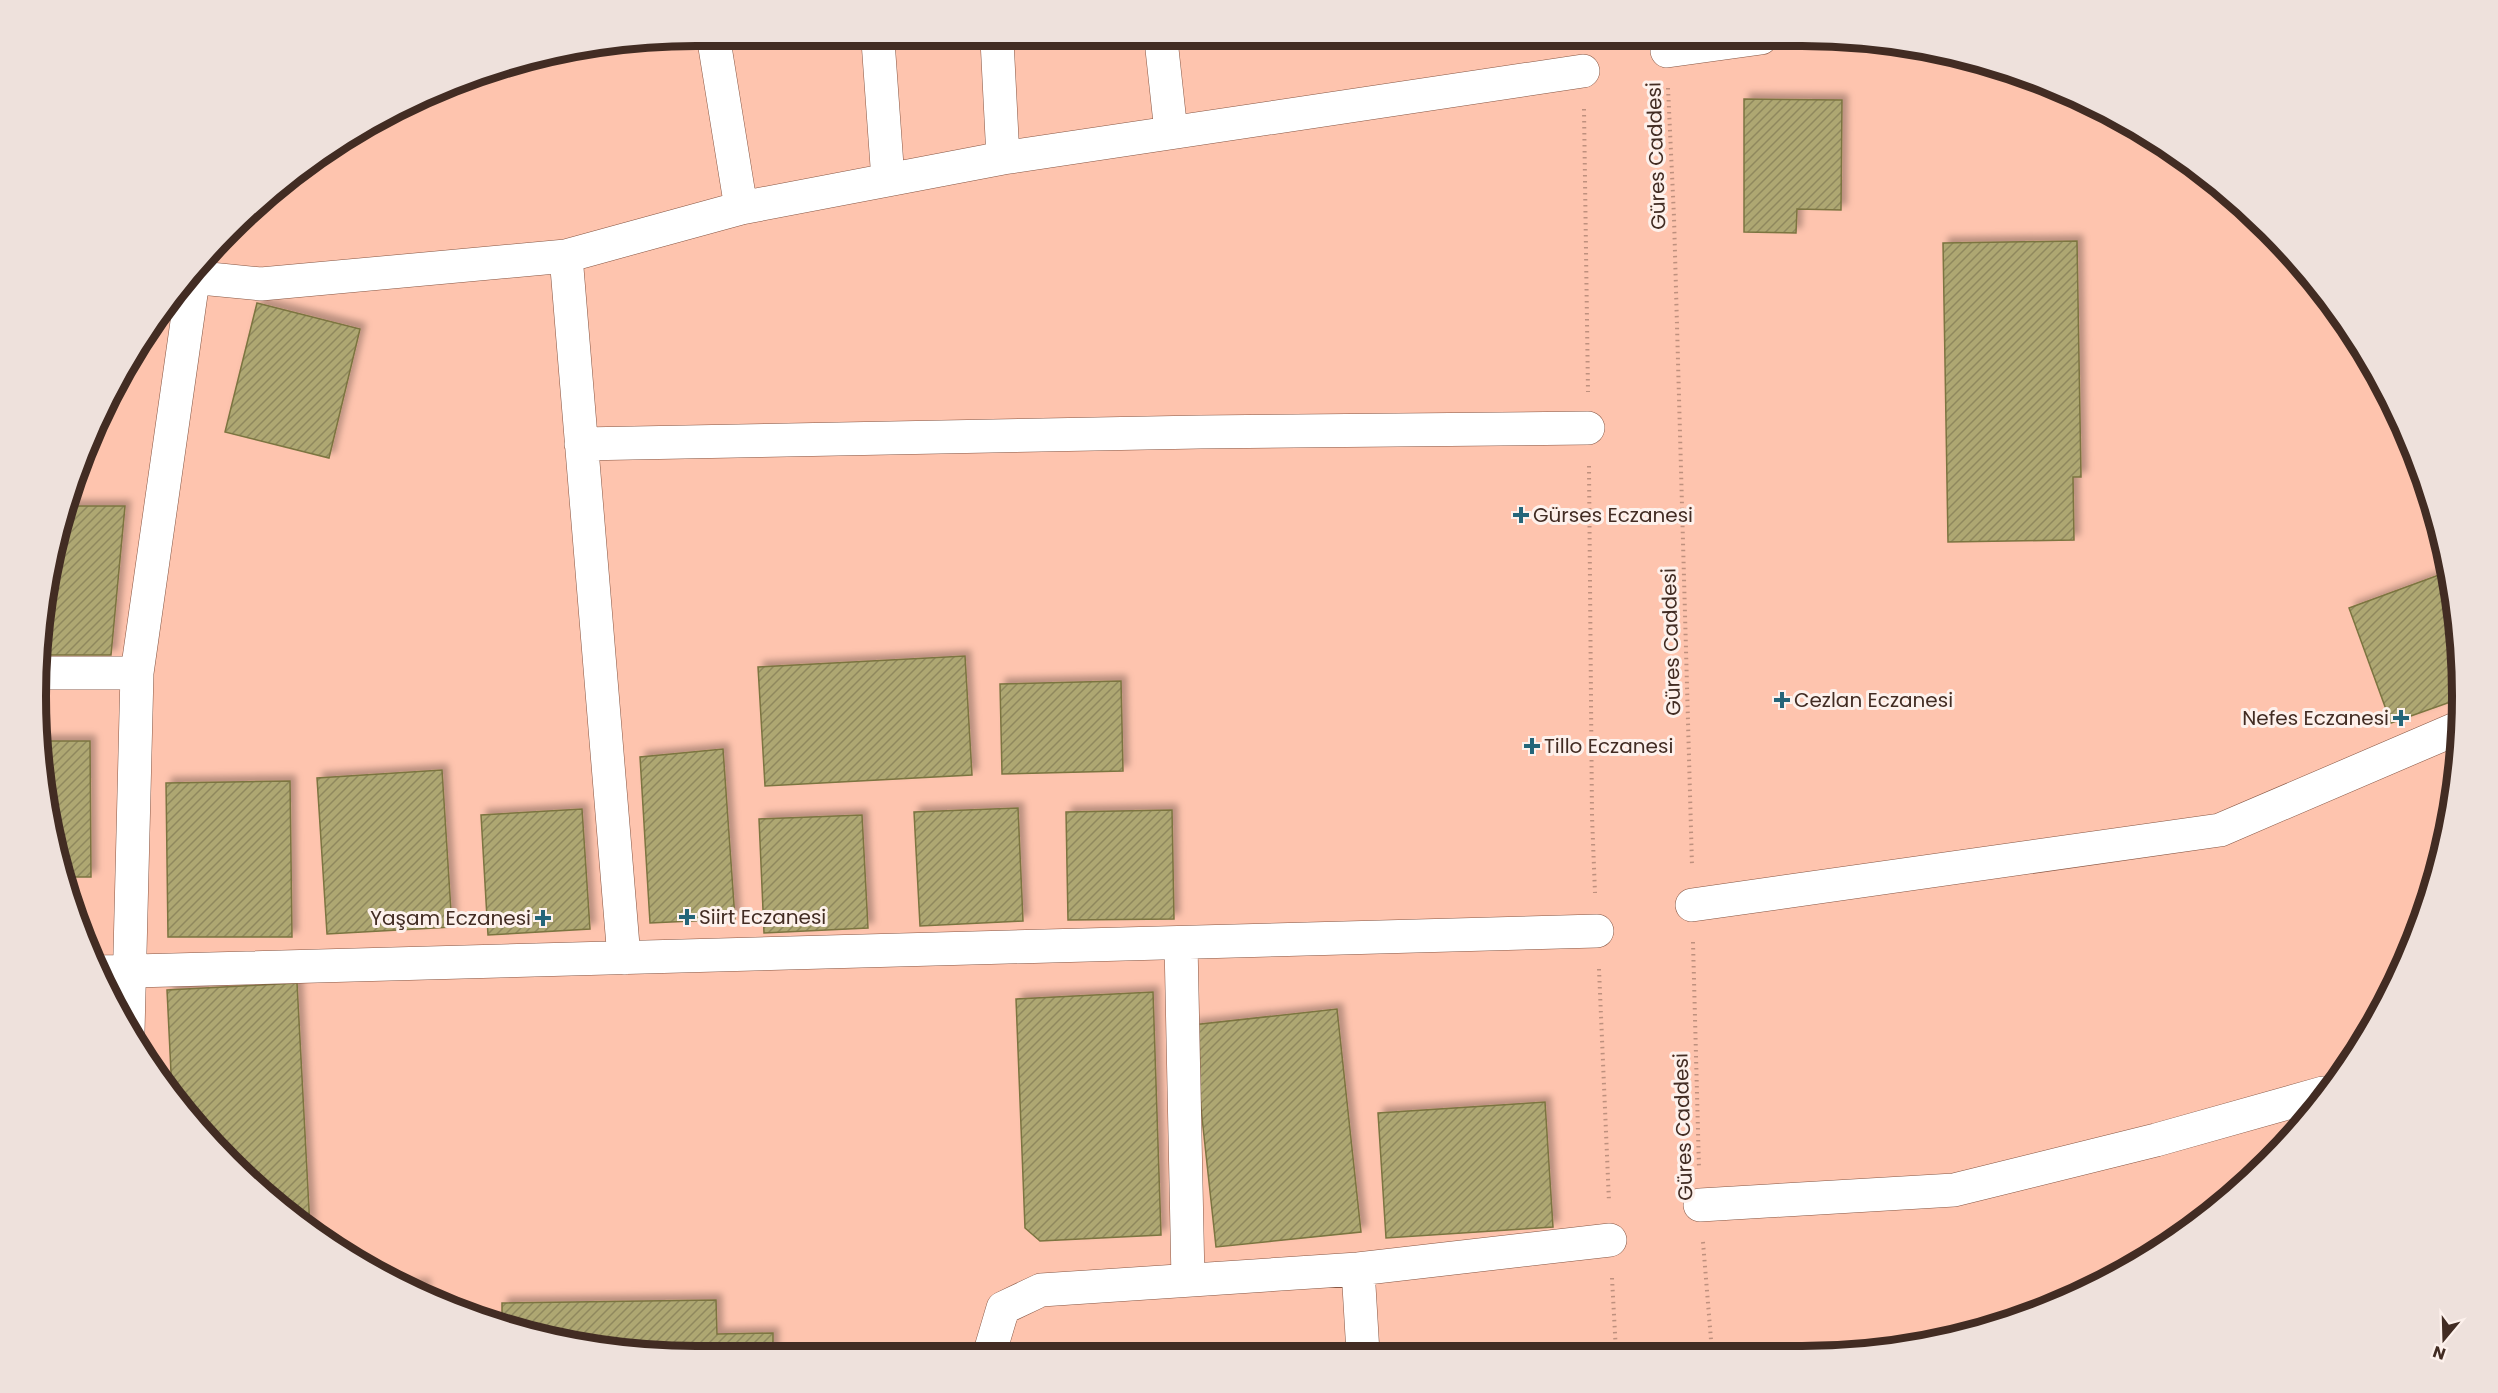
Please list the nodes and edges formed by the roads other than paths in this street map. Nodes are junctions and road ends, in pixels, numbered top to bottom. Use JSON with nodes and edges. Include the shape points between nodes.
{"nodes":[{"id":1,"x":715,"y":46,"type":"edge"},
{"id":2,"x":878,"y":46,"type":"edge"},
{"id":3,"x":997,"y":46,"type":"edge"},
{"id":4,"x":1162,"y":46,"type":"edge"},
{"id":5,"x":1703,"y":46,"type":"edge"},
{"id":6,"x":1667,"y":51,"type":"road end"},
{"id":7,"x":1583,"y":71,"type":"road end"},
{"id":8,"x":1171,"y":132,"type":"junction"},
{"id":9,"x":1003,"y":158,"type":"junction"},
{"id":10,"x":888,"y":180,"type":"junction"},
{"id":11,"x":741,"y":208,"type":"junction"},
{"id":12,"x":566,"y":256,"type":"junction"},
{"id":13,"x":201,"y":277,"type":"edge"},
{"id":14,"x":190,"y":290,"type":"edge"},
{"id":15,"x":1588,"y":428,"type":"road end"},
{"id":16,"x":581,"y":444,"type":"junction"},
{"id":17,"x":47,"y":673,"type":"edge"},
{"id":18,"x":137,"y":673,"type":"junction"},
{"id":19,"x":2450,"y":731,"type":"edge"},
{"id":20,"x":1692,"y":905,"type":"road end"},
{"id":21,"x":1597,"y":931,"type":"road end"},
{"id":22,"x":1181,"y":943,"type":"junction"},
{"id":23,"x":624,"y":958,"type":"junction"},
{"id":24,"x":108,"y":972,"type":"edge"},
{"id":25,"x":131,"y":972,"type":"junction"},
{"id":26,"x":129,"y":1012,"type":"edge"},
{"id":27,"x":2314,"y":1095,"type":"edge"},
{"id":28,"x":1700,"y":1205,"type":"road end"},
{"id":29,"x":1610,"y":1240,"type":"road end"},
{"id":30,"x":1358,"y":1269,"type":"junction"},
{"id":31,"x":1188,"y":1280,"type":"junction"},
{"id":32,"x":992,"y":1346,"type":"edge"},
{"id":33,"x":1363,"y":1346,"type":"edge"}],
"edges":[{"from":1,"to":11,"type":"street"},
{"from":2,"to":10,"type":"street"},
{"from":3,"to":9,"type":"street"},
{"from":4,"to":8,"type":"street"},
{"from":5,"to":6,"type":"street"},
{"from":7,"to":8,"type":"street"},
{"from":8,"to":9,"type":"street"},
{"from":9,"to":10,"type":"street"},
{"from":10,"to":11,"type":"street"},
{"from":11,"to":12,"type":"street"},
{"from":12,"to":13,"type":"street","via":[[261,284]]},
{"from":12,"to":16,"type":"street"},
{"from":14,"to":18,"type":"street"},
{"from":15,"to":16,"type":"street"},
{"from":16,"to":23,"type":"street"},
{"from":17,"to":18,"type":"street"},
{"from":18,"to":25,"type":"street"},
{"from":19,"to":20,"type":"street","via":[[2220,830]]},
{"from":21,"to":22,"type":"street"},
{"from":22,"to":23,"type":"street"},
{"from":22,"to":31,"type":"street"},
{"from":23,"to":25,"type":"street"},
{"from":24,"to":25,"type":"street"},
{"from":25,"to":26,"type":"street"},
{"from":27,"to":28,"type":"street","via":[[2156,1140],[1954,1190]]},
{"from":29,"to":30,"type":"street"},
{"from":30,"to":31,"type":"street"},
{"from":30,"to":33,"type":"street"},
{"from":31,"to":32,"type":"street","via":[[1041,1290],[1003,1308]]}]}
